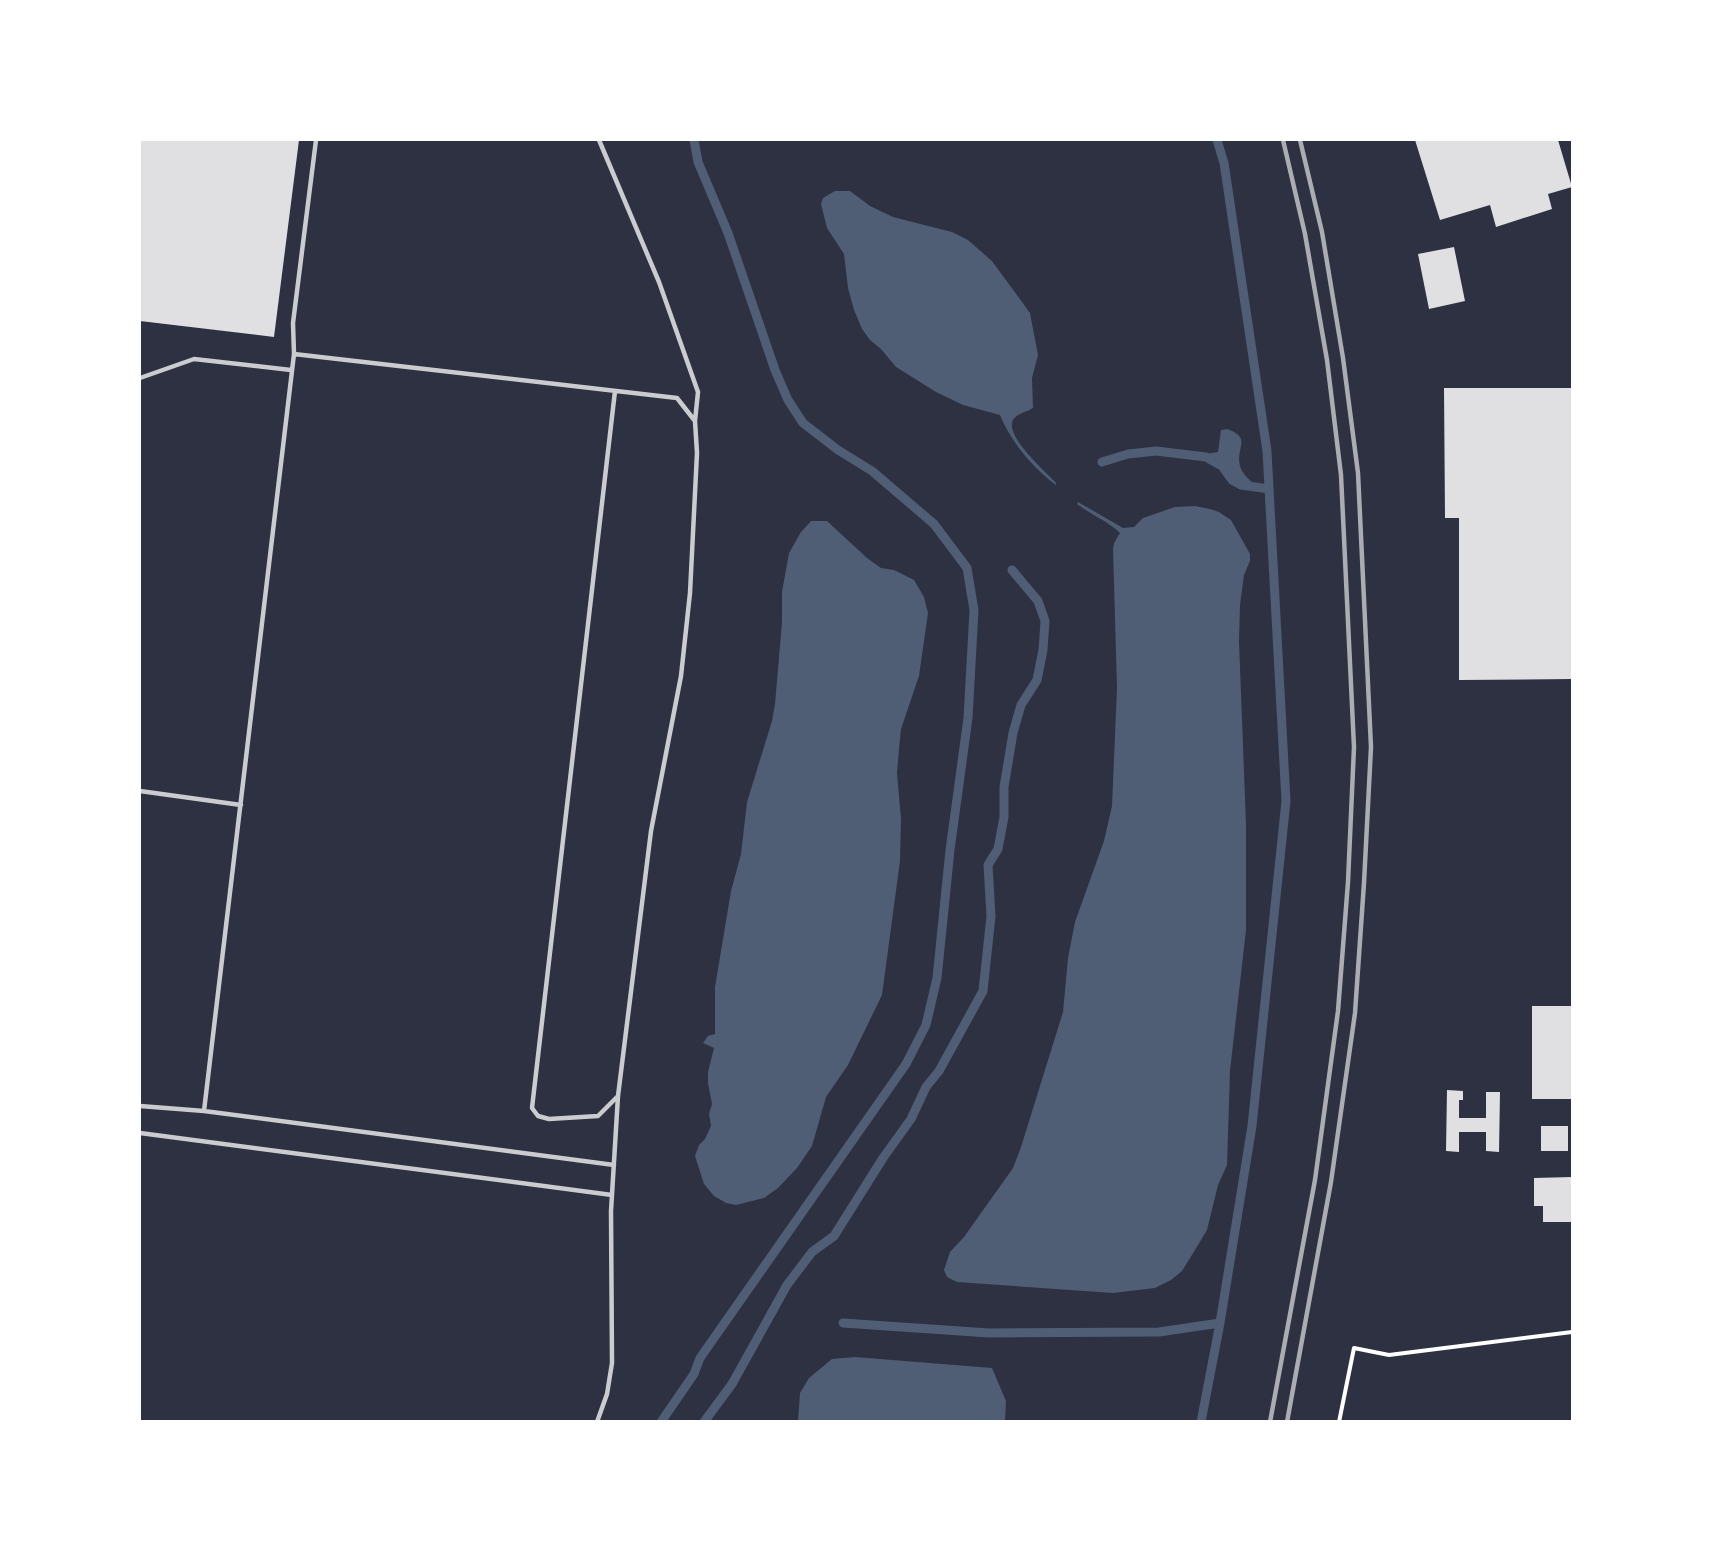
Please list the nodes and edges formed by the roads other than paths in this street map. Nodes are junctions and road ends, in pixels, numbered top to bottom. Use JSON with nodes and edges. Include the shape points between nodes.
{"nodes":[{"id":1,"x":316,"y":140,"type":"edge"},
{"id":2,"x":599,"y":140,"type":"edge"},
{"id":3,"x":294,"y":354,"type":"junction"},
{"id":4,"x":291,"y":370,"type":"junction"},
{"id":5,"x":140,"y":378,"type":"edge"},
{"id":6,"x":615,"y":391,"type":"junction"},
{"id":7,"x":695,"y":421,"type":"junction"},
{"id":8,"x":140,"y":791,"type":"edge"},
{"id":9,"x":241,"y":805,"type":"junction"},
{"id":10,"x":618,"y":1096,"type":"junction"},
{"id":11,"x":140,"y":1106,"type":"edge"},
{"id":12,"x":204,"y":1111,"type":"junction"},
{"id":13,"x":140,"y":1132,"type":"edge"},
{"id":14,"x":614,"y":1165,"type":"junction"},
{"id":15,"x":612,"y":1195,"type":"junction"},
{"id":16,"x":597,"y":1422,"type":"edge"}],
"edges":[{"from":1,"to":3,"type":"lane","via":[[293,323]]},
{"from":2,"to":7,"type":"lane","via":[[660,282],[699,392]]},
{"from":3,"to":4,"type":"lane"},
{"from":3,"to":6,"type":"lane"},
{"from":4,"to":5,"type":"lane","via":[[194,359]]},
{"from":4,"to":9,"type":"lane"},
{"from":6,"to":7,"type":"lane","via":[[677,398]]},
{"from":6,"to":10,"type":"lane","via":[[532,1108],[538,1116],[549,1119],[598,1116]]},
{"from":7,"to":10,"type":"lane","via":[[698,453],[681,676],[651,831]]},
{"from":8,"to":9,"type":"lane"},
{"from":9,"to":12,"type":"lane"},
{"from":10,"to":14,"type":"lane"},
{"from":11,"to":12,"type":"lane"},
{"from":12,"to":14,"type":"lane"},
{"from":13,"to":15,"type":"lane"},
{"from":14,"to":15,"type":"lane"},
{"from":15,"to":16,"type":"lane","via":[[612,1363]]}]}
